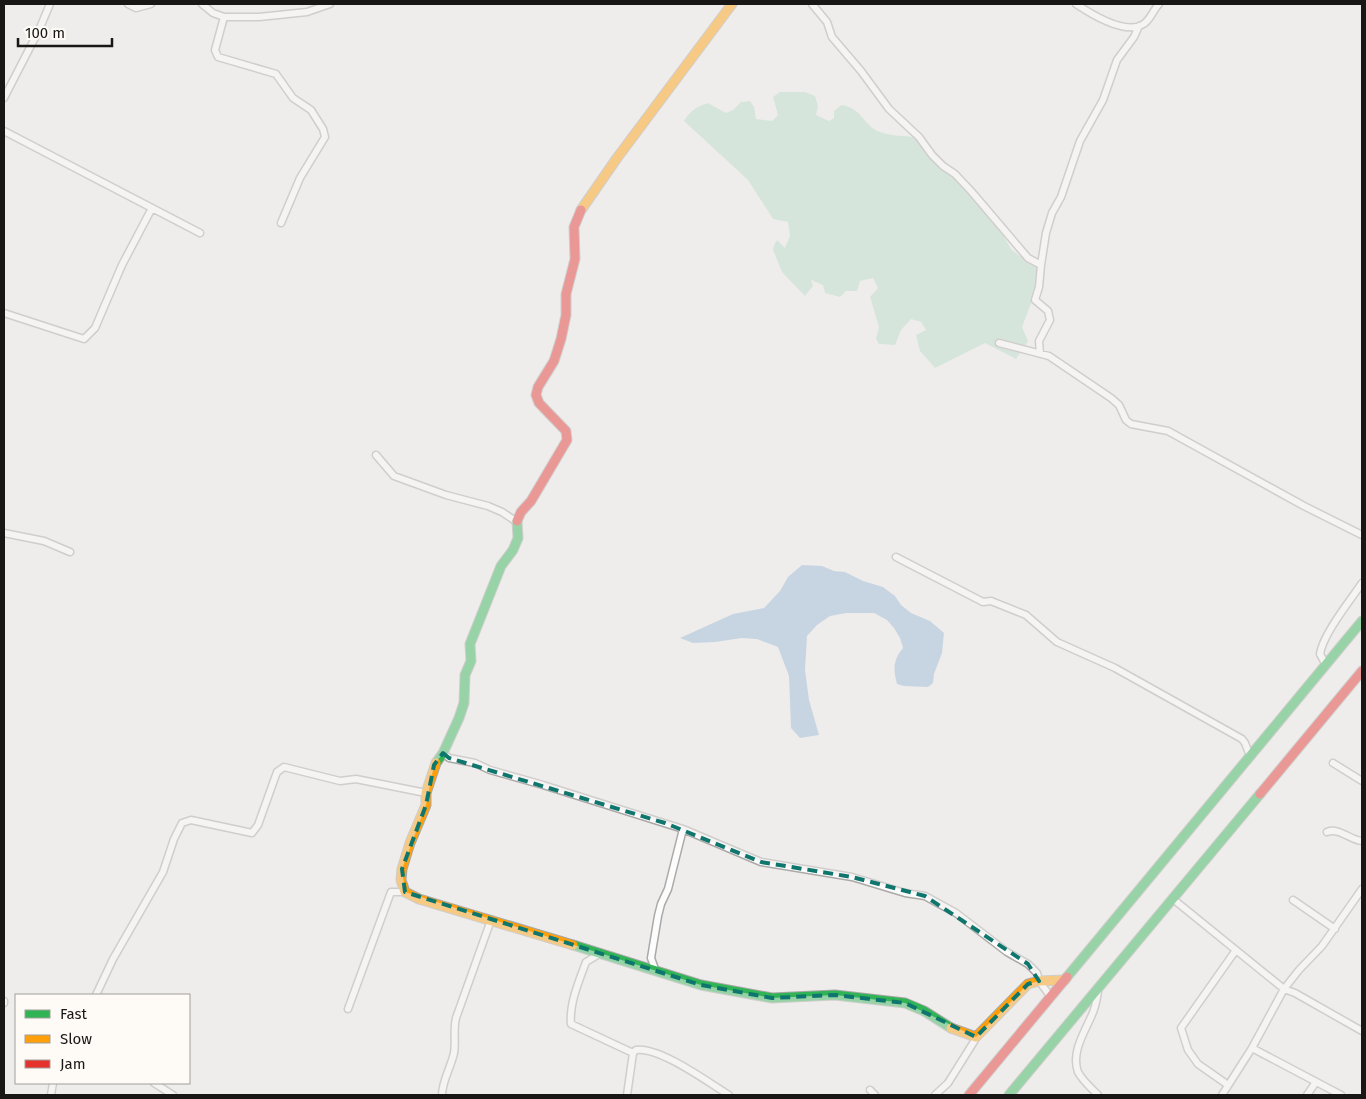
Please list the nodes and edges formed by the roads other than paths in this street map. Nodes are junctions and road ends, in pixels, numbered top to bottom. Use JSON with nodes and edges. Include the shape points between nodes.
{"nodes":[{"id":1,"x":50,"y":4,"type":"edge"},
{"id":2,"x":128,"y":4,"type":"edge"},
{"id":3,"x":151,"y":4,"type":"edge"},
{"id":4,"x":202,"y":4,"type":"edge"},
{"id":5,"x":330,"y":4,"type":"edge"},
{"id":6,"x":732,"y":4,"type":"edge"},
{"id":7,"x":812,"y":4,"type":"edge"},
{"id":8,"x":1076,"y":4,"type":"edge"},
{"id":9,"x":1159,"y":4,"type":"edge"},
{"id":10,"x":224,"y":17,"type":"junction"},
{"id":11,"x":1139,"y":26,"type":"junction"},
{"id":12,"x":4,"y":98,"type":"edge"},
{"id":13,"x":4,"y":131,"type":"edge"},
{"id":14,"x":152,"y":208,"type":"junction"},
{"id":15,"x":281,"y":223,"type":"dead end"},
{"id":16,"x":200,"y":233,"type":"dead end"},
{"id":17,"x":1041,"y":265,"type":"junction"},
{"id":18,"x":4,"y":313,"type":"edge"},
{"id":19,"x":999,"y":343,"type":"dead end"},
{"id":20,"x":1040,"y":353,"type":"junction"},
{"id":21,"x":376,"y":455,"type":"dead end"},
{"id":22,"x":517,"y":522,"type":"junction"},
{"id":23,"x":4,"y":533,"type":"edge"},
{"id":24,"x":1362,"y":535,"type":"edge"},
{"id":25,"x":70,"y":552,"type":"dead end"},
{"id":26,"x":896,"y":557,"type":"dead end"},
{"id":27,"x":1362,"y":584,"type":"edge"},
{"id":28,"x":1362,"y":622,"type":"edge"},
{"id":29,"x":1326,"y":665,"type":"junction"},
{"id":30,"x":1362,"y":671,"type":"edge"},
{"id":31,"x":443,"y":753,"type":"junction"},
{"id":32,"x":1250,"y":757,"type":"junction"},
{"id":33,"x":1333,"y":763,"type":"dead end"},
{"id":34,"x":1362,"y":781,"type":"edge"},
{"id":35,"x":426,"y":793,"type":"junction"},
{"id":36,"x":683,"y":829,"type":"junction"},
{"id":37,"x":1327,"y":832,"type":"dead end"},
{"id":38,"x":1362,"y":841,"type":"edge"},
{"id":39,"x":1362,"y":889,"type":"edge"},
{"id":40,"x":405,"y":892,"type":"junction"},
{"id":41,"x":1173,"y":899,"type":"junction"},
{"id":42,"x":1293,"y":900,"type":"dead end"},
{"id":43,"x":492,"y":920,"type":"junction"},
{"id":44,"x":1335,"y":929,"type":"junction"},
{"id":45,"x":1236,"y":950,"type":"junction"},
{"id":46,"x":601,"y":953,"type":"junction"},
{"id":47,"x":655,"y":970,"type":"junction"},
{"id":48,"x":1065,"y":980,"type":"junction"},
{"id":49,"x":1039,"y":981,"type":"junction"},
{"id":50,"x":1099,"y":987,"type":"junction"},
{"id":51,"x":1284,"y":989,"type":"junction"},
{"id":52,"x":96,"y":994,"type":"edge"},
{"id":53,"x":1051,"y":997,"type":"junction"},
{"id":54,"x":348,"y":1010,"type":"dead end"},
{"id":55,"x":1362,"y":1031,"type":"edge"},
{"id":56,"x":976,"y":1037,"type":"junction"},
{"id":57,"x":1252,"y":1048,"type":"junction"},
{"id":58,"x":633,"y":1053,"type":"junction"},
{"id":59,"x":1316,"y":1082,"type":"junction"},
{"id":60,"x":156,"y":1084,"type":"edge"},
{"id":61,"x":1228,"y":1085,"type":"junction"},
{"id":62,"x":870,"y":1090,"type":"dead end"},
{"id":63,"x":173,"y":1095,"type":"edge"},
{"id":64,"x":442,"y":1095,"type":"edge"},
{"id":65,"x":627,"y":1095,"type":"edge"},
{"id":66,"x":730,"y":1095,"type":"edge"},
{"id":67,"x":875,"y":1095,"type":"edge"},
{"id":68,"x":935,"y":1095,"type":"edge"},
{"id":69,"x":969,"y":1095,"type":"edge"},
{"id":70,"x":1009,"y":1095,"type":"edge"},
{"id":71,"x":1098,"y":1095,"type":"edge"},
{"id":72,"x":1222,"y":1095,"type":"edge"},
{"id":73,"x":1307,"y":1095,"type":"edge"},
{"id":74,"x":1341,"y":1095,"type":"edge"}],
"edges":[{"from":1,"to":12,"type":"street"},
{"from":2,"to":3,"type":"street","via":[[136,8]]},
{"from":4,"to":10,"type":"street"},
{"from":5,"to":10,"type":"street","via":[[306,12]]},
{"from":6,"to":22,"type":"main road","via":[[576,218],[575,259],[566,294],[565,324],[554,361],[536,395],[539,403],[566,431],[567,440]]},
{"from":7,"to":17,"type":"street","via":[[827,22],[832,36],[889,109],[971,191],[1028,258]]},
{"from":8,"to":11,"type":"street","via":[[1107,22]]},
{"from":9,"to":11,"type":"street"},
{"from":10,"to":15,"type":"street","via":[[215,50],[218,57],[276,74],[293,98],[311,110],[323,128],[325,137],[300,178]]},
{"from":11,"to":17,"type":"street","via":[[1117,60],[1103,100],[1080,141],[1050,220]]},
{"from":13,"to":14,"type":"street"},
{"from":14,"to":16,"type":"street"},
{"from":14,"to":18,"type":"street","via":[[122,265],[95,328],[84,339]]},
{"from":17,"to":20,"type":"street","via":[[1035,300],[1048,311],[1050,320],[1039,341]]},
{"from":19,"to":20,"type":"street"},
{"from":20,"to":24,"type":"street","via":[[1050,356],[1111,398],[1131,424],[1168,431]]},
{"from":21,"to":22,"type":"street","via":[[394,476],[432,491],[488,506]]},
{"from":22,"to":31,"type":"main road","via":[[518,538],[501,566],[470,644],[471,661],[465,675],[464,703]]},
{"from":23,"to":25,"type":"street","via":[[44,541]]},
{"from":26,"to":32,"type":"street","via":[[983,602],[991,601],[1026,615],[1065,647],[1115,668],[1242,739]]},
{"from":27,"to":29,"type":"street","via":[[1321,647],[1320,654]]},
{"from":28,"to":29,"type":"main road"},
{"from":29,"to":32,"type":"main road"},
{"from":30,"to":41,"type":"main road"},
{"from":31,"to":35,"type":"main road","via":[[434,765]]},
{"from":31,"to":36,"type":"street","via":[[449,758],[475,763]]},
{"from":32,"to":48,"type":"main road"},
{"from":33,"to":34,"type":"street"},
{"from":35,"to":40,"type":"main road","via":[[426,805],[402,869]]},
{"from":35,"to":52,"type":"street","via":[[356,779],[340,781],[284,767],[277,772],[258,825],[252,833],[191,820],[182,823],[163,872]]},
{"from":36,"to":47,"type":"street","via":[[656,929],[651,958]]},
{"from":36,"to":49,"type":"street","via":[[761,862],[852,877],[925,896],[956,913],[1028,964],[1037,973]]},
{"from":37,"to":38,"type":"street","via":[[1337,831]]},
{"from":39,"to":44,"type":"street"},
{"from":40,"to":43,"type":"main road"},
{"from":40,"to":54,"type":"street","via":[[390,892]]},
{"from":41,"to":45,"type":"street"},
{"from":41,"to":50,"type":"main road"},
{"from":42,"to":44,"type":"street"},
{"from":43,"to":46,"type":"main road"},
{"from":43,"to":64,"type":"street","via":[[456,1018],[453,1055]]},
{"from":44,"to":51,"type":"street"},
{"from":45,"to":51,"type":"street"},
{"from":45,"to":61,"type":"street","via":[[1181,1028],[1188,1050],[1198,1064]]},
{"from":46,"to":47,"type":"main road"},
{"from":46,"to":58,"type":"street","via":[[586,962],[572,1005],[572,1024]]},
{"from":47,"to":56,"type":"main road","via":[[701,985],[772,998],[835,995],[905,1003],[953,1029]]},
{"from":48,"to":49,"type":"main road"},
{"from":48,"to":53,"type":"main road"},
{"from":49,"to":53,"type":"street"},
{"from":49,"to":56,"type":"main road","via":[[1028,984]]},
{"from":50,"to":70,"type":"main road"},
{"from":50,"to":71,"type":"street","via":[[1076,1059],[1078,1072]]},
{"from":51,"to":55,"type":"street"},
{"from":51,"to":57,"type":"street"},
{"from":53,"to":69,"type":"main road"},
{"from":56,"to":68,"type":"street","via":[[948,1083]]},
{"from":57,"to":59,"type":"street"},
{"from":57,"to":61,"type":"street"},
{"from":58,"to":65,"type":"street"},
{"from":58,"to":66,"type":"street","via":[[650,1050]]},
{"from":59,"to":73,"type":"street"},
{"from":59,"to":74,"type":"street"},
{"from":60,"to":63,"type":"street"},
{"from":61,"to":72,"type":"street"},
{"from":62,"to":67,"type":"street"}]}
